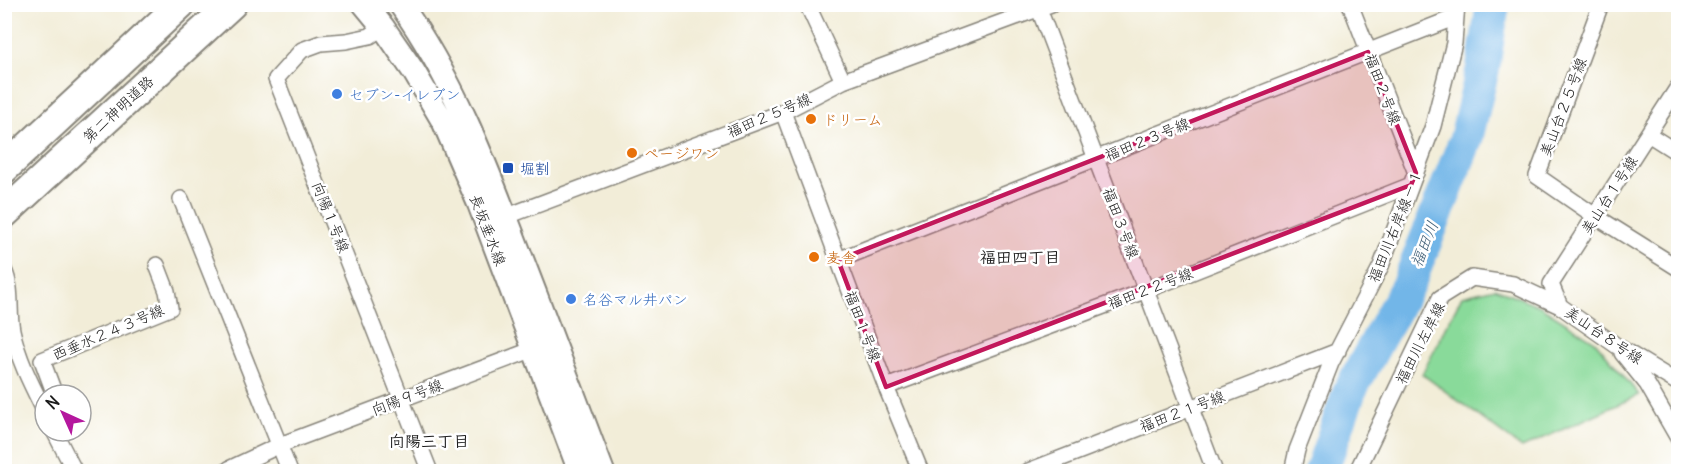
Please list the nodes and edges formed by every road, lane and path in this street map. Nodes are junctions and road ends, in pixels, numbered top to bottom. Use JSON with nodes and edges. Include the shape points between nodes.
{"nodes":[{"id":1,"x":181,"y":4,"type":"edge"},
{"id":2,"x":232,"y":4,"type":"edge"},
{"id":3,"x":364,"y":4,"type":"edge"},
{"id":4,"x":400,"y":4,"type":"edge"},
{"id":5,"x":807,"y":4,"type":"edge"},
{"id":6,"x":1350,"y":4,"type":"edge"},
{"id":7,"x":1601,"y":4,"type":"edge"},
{"id":8,"x":1034,"y":8,"type":"edge"},
{"id":9,"x":1457,"y":11,"type":"edge"},
{"id":10,"x":383,"y":27,"type":"junction"},
{"id":11,"x":1368,"y":52,"type":"junction"},
{"id":12,"x":843,"y":81,"type":"junction"},
{"id":13,"x":1678,"y":87,"type":"edge"},
{"id":14,"x":783,"y":112,"type":"junction"},
{"id":15,"x":1648,"y":134,"type":"junction"},
{"id":16,"x":1678,"y":153,"type":"edge"},
{"id":17,"x":1097,"y":159,"type":"junction"},
{"id":18,"x":4,"y":169,"type":"edge"},
{"id":19,"x":1414,"y":179,"type":"junction"},
{"id":20,"x":181,"y":199,"type":"dead end"},
{"id":21,"x":4,"y":214,"type":"edge"},
{"id":22,"x":1595,"y":216,"type":"junction"},
{"id":23,"x":496,"y":220,"type":"junction"},
{"id":24,"x":838,"y":260,"type":"junction"},
{"id":25,"x":157,"y":265,"type":"dead end"},
{"id":26,"x":1678,"y":268,"type":"edge"},
{"id":27,"x":4,"y":270,"type":"edge"},
{"id":28,"x":7,"y":289,"type":"edge"},
{"id":29,"x":1147,"y":290,"type":"junction"},
{"id":30,"x":1560,"y":306,"type":"junction"},
{"id":31,"x":1617,"y":346,"type":"junction"},
{"id":32,"x":534,"y":349,"type":"junction"},
{"id":33,"x":1338,"y":351,"type":"junction"},
{"id":34,"x":51,"y":383,"type":"edge"},
{"id":35,"x":1678,"y":383,"type":"edge"},
{"id":36,"x":886,"y":387,"type":"junction"},
{"id":37,"x":33,"y":389,"type":"edge"},
{"id":38,"x":403,"y":399,"type":"junction"},
{"id":39,"x":1191,"y":408,"type":"junction"},
{"id":40,"x":1678,"y":438,"type":"edge"},
{"id":41,"x":60,"y":443,"type":"edge"},
{"id":42,"x":280,"y":445,"type":"junction"},
{"id":43,"x":75,"y":471,"type":"edge"},
{"id":44,"x":230,"y":471,"type":"edge"},
{"id":45,"x":290,"y":471,"type":"edge"},
{"id":46,"x":430,"y":471,"type":"edge"},
{"id":47,"x":580,"y":471,"type":"edge"},
{"id":48,"x":603,"y":471,"type":"edge"},
{"id":49,"x":921,"y":471,"type":"edge"},
{"id":50,"x":1026,"y":471,"type":"edge"},
{"id":51,"x":1215,"y":471,"type":"edge"},
{"id":52,"x":1292,"y":471,"type":"edge"},
{"id":53,"x":1359,"y":471,"type":"edge"}],
"edges":[{"from":1,"to":18,"type":"highway"},
{"from":2,"to":21,"type":"highway","name":"第二神明道路"},
{"from":3,"to":10,"type":"main road","name":"長坂垂水線"},
{"from":4,"to":23,"type":"main road","name":"長坂垂水線","via":[[463,113]]},
{"from":5,"to":12,"type":"street"},
{"from":6,"to":11,"type":"street","name":"福田２号線"},
{"from":7,"to":22,"type":"street","name":"美山台２５号線","via":[[1537,176]]},
{"from":8,"to":12,"type":"street","name":"福田２５号線"},
{"from":8,"to":17,"type":"street","name":"福田３号線"},
{"from":9,"to":11,"type":"street","name":"福田２３号線"},
{"from":9,"to":19,"type":"street","name":"福田川右岸線－１","via":[[1454,43]]},
{"from":10,"to":23,"type":"main road","name":"長坂垂水線","via":[[444,123]]},
{"from":10,"to":38,"type":"street","name":"向陽１号線","via":[[370,36],[321,43],[302,50],[276,79]]},
{"from":11,"to":17,"type":"street","name":"福田２３号線"},
{"from":11,"to":19,"type":"street","name":"福田２号線"},
{"from":12,"to":14,"type":"street","name":"福田２５号線"},
{"from":13,"to":15,"type":"street","name":"美山台１号線"},
{"from":14,"to":23,"type":"street","name":"福田２５号線"},
{"from":14,"to":24,"type":"street","name":"福田１号線"},
{"from":15,"to":16,"type":"street"},
{"from":15,"to":22,"type":"street","name":"美山台１号線"},
{"from":17,"to":24,"type":"street","name":"福田２３号線"},
{"from":17,"to":29,"type":"street","name":"福田３号線"},
{"from":19,"to":29,"type":"street","name":"福田２２号線"},
{"from":19,"to":33,"type":"street","name":"福田川右岸線－１","via":[[1381,266]]},
{"from":20,"to":42,"type":"street"},
{"from":22,"to":26,"type":"street"},
{"from":22,"to":30,"type":"street","name":"美山台１号線","via":[[1551,284]]},
{"from":23,"to":32,"type":"main road","name":"長坂垂水線"},
{"from":23,"to":48,"type":"main road","name":"長坂垂水線"},
{"from":24,"to":36,"type":"street","name":"福田１号線"},
{"from":25,"to":34,"type":"street","name":"西垂水２４３号線","via":[[170,308],[42,360]]},
{"from":27,"to":28,"type":"street"},
{"from":28,"to":37,"type":"street","via":[[11,330]]},
{"from":29,"to":36,"type":"street","name":"福田２２号線"},
{"from":29,"to":39,"type":"street","name":"福田３号線"},
{"from":30,"to":31,"type":"street","name":"美山台８号線"},
{"from":30,"to":53,"type":"street","name":"福田川左岸線","via":[[1513,284],[1472,278],[1440,298]]},
{"from":31,"to":35,"type":"street","name":"美山台８号線"},
{"from":31,"to":40,"type":"street","via":[[1647,384]]},
{"from":32,"to":38,"type":"street","name":"向陽９号線"},
{"from":32,"to":47,"type":"main road","name":"長坂垂水線"},
{"from":33,"to":39,"type":"street","name":"福田２１号線"},
{"from":33,"to":52,"type":"street","name":"福田川右岸線－１"},
{"from":36,"to":49,"type":"street","name":"福田１号線"},
{"from":38,"to":42,"type":"street","name":"向陽９号線"},
{"from":38,"to":46,"type":"street","name":"向陽１号線"},
{"from":39,"to":50,"type":"street","name":"福田２１号線"},
{"from":39,"to":51,"type":"street","name":"福田３号線"},
{"from":41,"to":43,"type":"street"},
{"from":42,"to":44,"type":"street","name":"向陽９号線"},
{"from":42,"to":45,"type":"street"}]}
